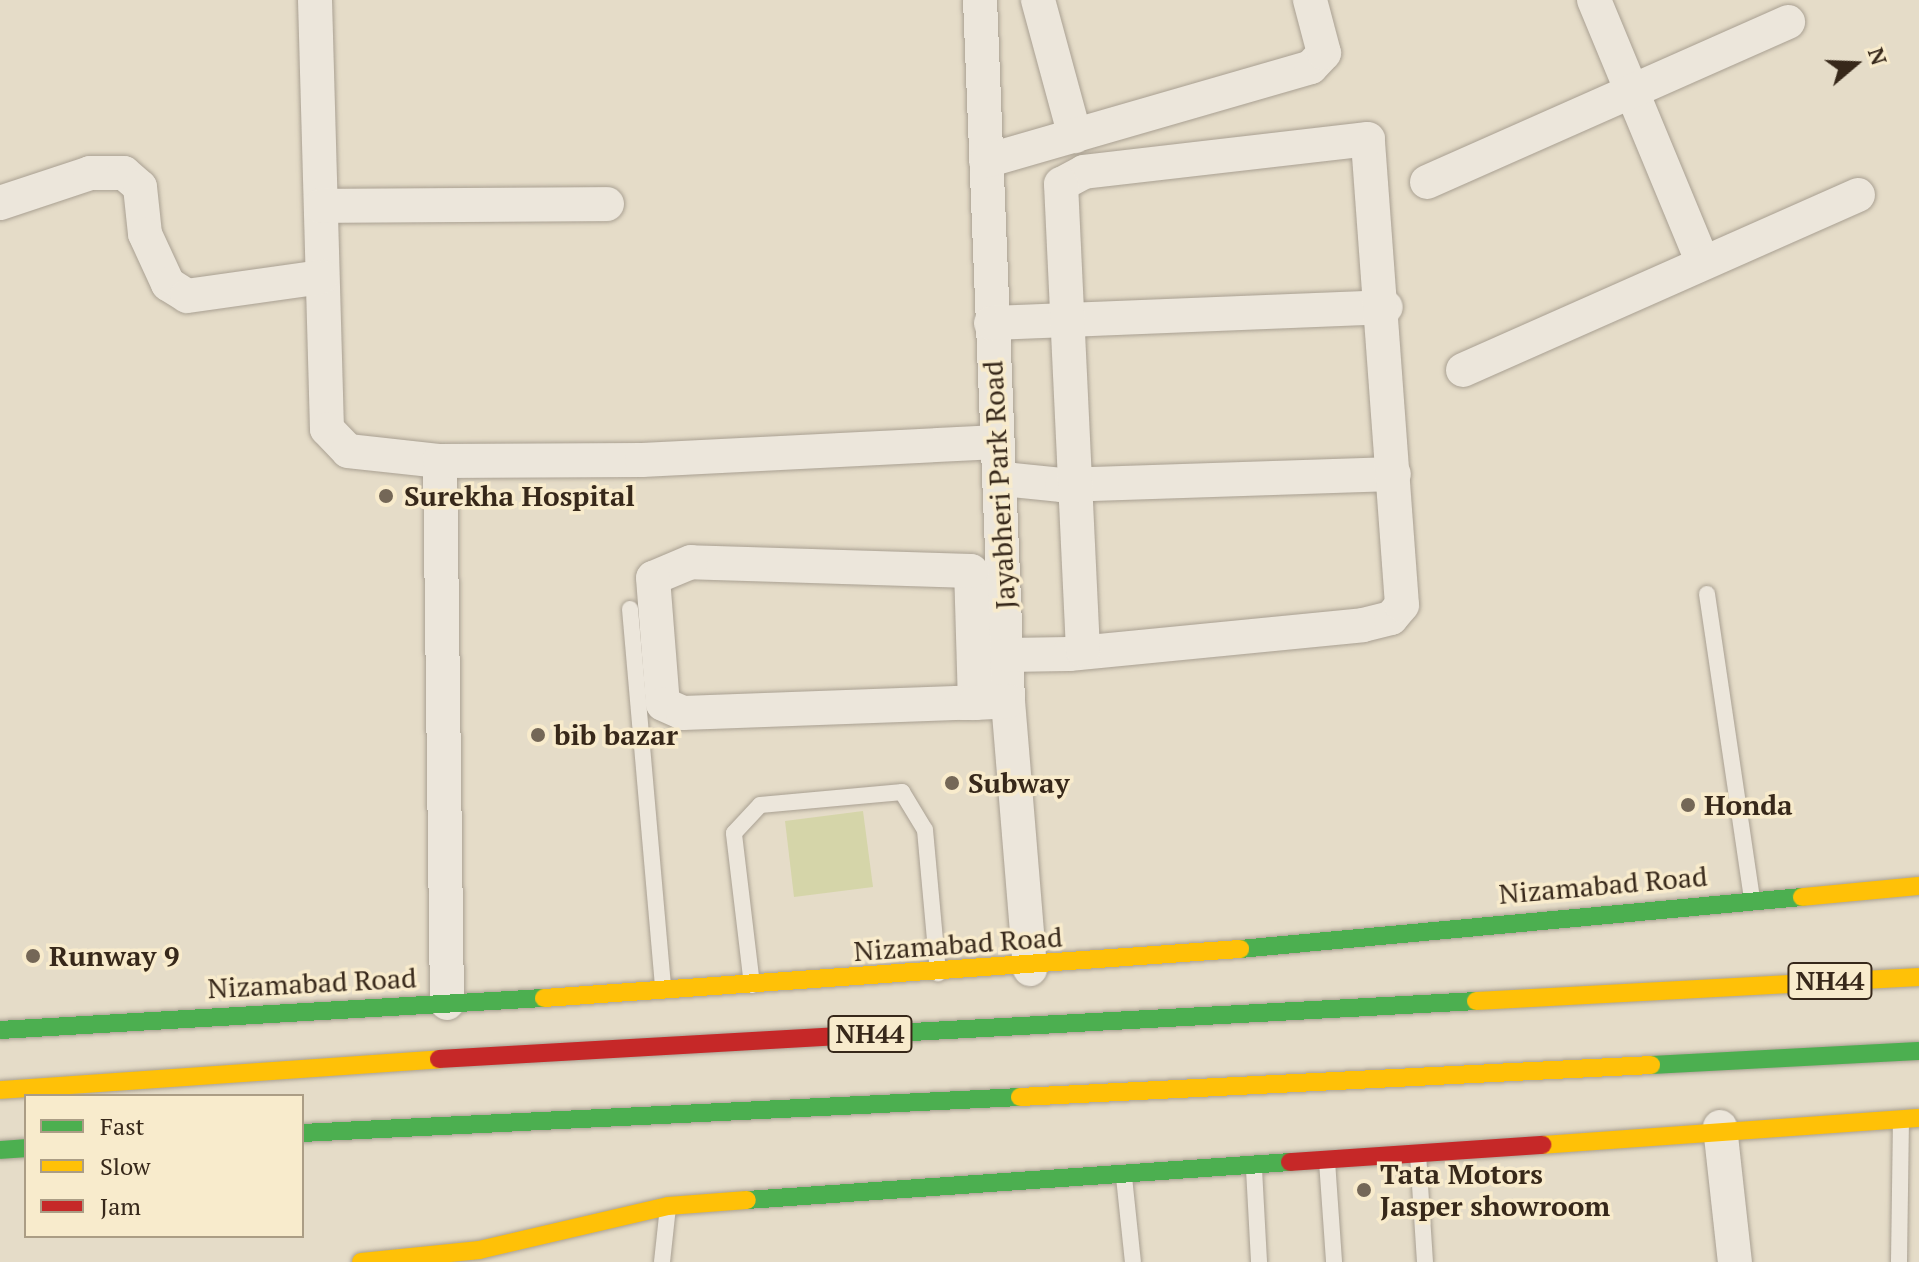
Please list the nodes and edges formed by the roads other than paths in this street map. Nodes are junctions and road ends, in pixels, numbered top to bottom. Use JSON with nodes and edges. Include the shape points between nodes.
{"nodes":[{"id":1,"x":315,"y":0,"type":"edge"},
{"id":2,"x":980,"y":0,"type":"edge"},
{"id":3,"x":1038,"y":0,"type":"edge"},
{"id":4,"x":1310,"y":0,"type":"edge"},
{"id":5,"x":1594,"y":0,"type":"edge"},
{"id":6,"x":1788,"y":22,"type":"dead end"},
{"id":7,"x":1633,"y":91,"type":"junction"},
{"id":8,"x":1075,"y":136,"type":"junction"},
{"id":9,"x":986,"y":161,"type":"junction"},
{"id":10,"x":1427,"y":182,"type":"dead end"},
{"id":11,"x":1858,"y":195,"type":"dead end"},
{"id":12,"x":0,"y":203,"type":"edge"},
{"id":13,"x":607,"y":204,"type":"dead end"},
{"id":14,"x":321,"y":206,"type":"junction"},
{"id":15,"x":1702,"y":261,"type":"junction"},
{"id":16,"x":322,"y":277,"type":"junction"},
{"id":17,"x":1386,"y":307,"type":"junction"},
{"id":18,"x":1067,"y":321,"type":"junction"},
{"id":19,"x":991,"y":323,"type":"junction"},
{"id":20,"x":1463,"y":370,"type":"dead end"},
{"id":21,"x":998,"y":442,"type":"junction"},
{"id":22,"x":440,"y":461,"type":"junction"},
{"id":23,"x":1394,"y":474,"type":"junction"},
{"id":24,"x":1003,"y":479,"type":"junction"},
{"id":25,"x":1076,"y":482,"type":"junction"},
{"id":26,"x":1707,"y":594,"type":"dead end"},
{"id":27,"x":630,"y":609,"type":"dead end"},
{"id":28,"x":1083,"y":650,"type":"junction"},
{"id":29,"x":1007,"y":655,"type":"junction"},
{"id":30,"x":991,"y":702,"type":"junction"},
{"id":31,"x":1919,"y":886,"type":"edge"},
{"id":32,"x":1752,"y":899,"type":"junction"},
{"id":33,"x":1030,"y":969,"type":"junction"},
{"id":34,"x":938,"y":974,"type":"junction"},
{"id":35,"x":1919,"y":977,"type":"edge"},
{"id":36,"x":752,"y":986,"type":"junction"},
{"id":37,"x":664,"y":993,"type":"junction"},
{"id":38,"x":447,"y":1003,"type":"junction"},
{"id":39,"x":0,"y":1030,"type":"edge"},
{"id":40,"x":1919,"y":1051,"type":"edge"},
{"id":41,"x":0,"y":1090,"type":"edge"},
{"id":42,"x":1910,"y":1119,"type":"edge"},
{"id":43,"x":1720,"y":1127,"type":"junction"},
{"id":44,"x":304,"y":1133,"type":"edge"},
{"id":45,"x":24,"y":1148,"type":"edge"},
{"id":46,"x":1417,"y":1149,"type":"junction"},
{"id":47,"x":0,"y":1150,"type":"edge"},
{"id":48,"x":1327,"y":1159,"type":"junction"},
{"id":49,"x":1254,"y":1169,"type":"junction"},
{"id":50,"x":1123,"y":1172,"type":"junction"},
{"id":51,"x":1901,"y":1199,"type":"junction"},
{"id":52,"x":1919,"y":1199,"type":"edge"},
{"id":53,"x":668,"y":1206,"type":"junction"},
{"id":54,"x":478,"y":1256,"type":"edge"},
{"id":55,"x":361,"y":1262,"type":"edge"},
{"id":56,"x":662,"y":1262,"type":"edge"},
{"id":57,"x":1133,"y":1262,"type":"edge"},
{"id":58,"x":1259,"y":1262,"type":"edge"},
{"id":59,"x":1334,"y":1262,"type":"edge"},
{"id":60,"x":1425,"y":1262,"type":"edge"},
{"id":61,"x":1735,"y":1262,"type":"edge"},
{"id":62,"x":1899,"y":1262,"type":"edge"}],
"edges":[{"from":1,"to":14,"type":"street"},
{"from":2,"to":9,"type":"street","name":"Jayabheri Park Road"},
{"from":3,"to":8,"type":"street"},
{"from":4,"to":8,"type":"street","via":[[1324,53],[1311,67]]},
{"from":5,"to":7,"type":"street"},
{"from":6,"to":7,"type":"street"},
{"from":7,"to":10,"type":"street"},
{"from":7,"to":15,"type":"street"},
{"from":8,"to":9,"type":"street"},
{"from":9,"to":19,"type":"street","name":"Jayabheri Park Road"},
{"from":11,"to":15,"type":"street"},
{"from":12,"to":16,"type":"street","via":[[90,173],[124,173],[140,187],[145,234],[168,284],[187,296]]},
{"from":13,"to":14,"type":"street"},
{"from":14,"to":16,"type":"street"},
{"from":15,"to":20,"type":"street"},
{"from":16,"to":22,"type":"street","via":[[327,429],[334,445]]},
{"from":17,"to":18,"type":"street"},
{"from":17,"to":18,"type":"street","via":[[1372,147],[1356,137],[1071,175],[1058,202]]},
{"from":17,"to":23,"type":"street"},
{"from":18,"to":19,"type":"street"},
{"from":18,"to":25,"type":"street"},
{"from":19,"to":21,"type":"street","name":"Jayabheri Park Road"},
{"from":21,"to":22,"type":"street","via":[[642,460]]},
{"from":21,"to":24,"type":"street","name":"Jayabheri Park Road"},
{"from":22,"to":38,"type":"street"},
{"from":23,"to":25,"type":"street"},
{"from":23,"to":28,"type":"street","via":[[1402,605],[1391,618]]},
{"from":24,"to":25,"type":"street"},
{"from":24,"to":29,"type":"street","name":"Jayabheri Park Road"},
{"from":25,"to":28,"type":"street"},
{"from":26,"to":32,"type":"lane"},
{"from":27,"to":37,"type":"lane"},
{"from":28,"to":29,"type":"street"},
{"from":29,"to":30,"type":"street","name":"Jayabheri Park Road"},
{"from":30,"to":30,"type":"street","via":[[683,713],[663,704],[653,578],[691,562],[971,571]]},
{"from":30,"to":33,"type":"street","name":"Jayabheri Park Road"},
{"from":31,"to":32,"type":"main road","name":"Nizamabad Road"},
{"from":32,"to":33,"type":"main road","name":"Nizamabad Road"},
{"from":33,"to":34,"type":"main road","name":"Nizamabad Road"},
{"from":34,"to":36,"type":"main road","name":"Nizamabad Road"},
{"from":34,"to":36,"type":"lane","via":[[925,830],[902,792],[760,805],[734,833]]},
{"from":35,"to":41,"type":"main road","number":"NH44","via":[[553,1051]]},
{"from":36,"to":37,"type":"main road","name":"Nizamabad Road"},
{"from":37,"to":38,"type":"main road","name":"Nizamabad Road"},
{"from":38,"to":39,"type":"main road","name":"Nizamabad Road"},
{"from":40,"to":44,"type":"main road"},
{"from":42,"to":43,"type":"main road"},
{"from":42,"to":51,"type":"lane"},
{"from":43,"to":46,"type":"main road"},
{"from":43,"to":61,"type":"street"},
{"from":45,"to":47,"type":"main road"},
{"from":46,"to":48,"type":"main road"},
{"from":46,"to":60,"type":"lane"},
{"from":48,"to":49,"type":"main road"},
{"from":48,"to":59,"type":"lane"},
{"from":49,"to":50,"type":"main road"},
{"from":49,"to":58,"type":"lane"},
{"from":50,"to":53,"type":"main road"},
{"from":50,"to":57,"type":"lane"},
{"from":51,"to":52,"type":"lane"},
{"from":51,"to":62,"type":"lane"},
{"from":53,"to":54,"type":"main road"},
{"from":53,"to":56,"type":"lane"},
{"from":54,"to":55,"type":"main road"}]}
